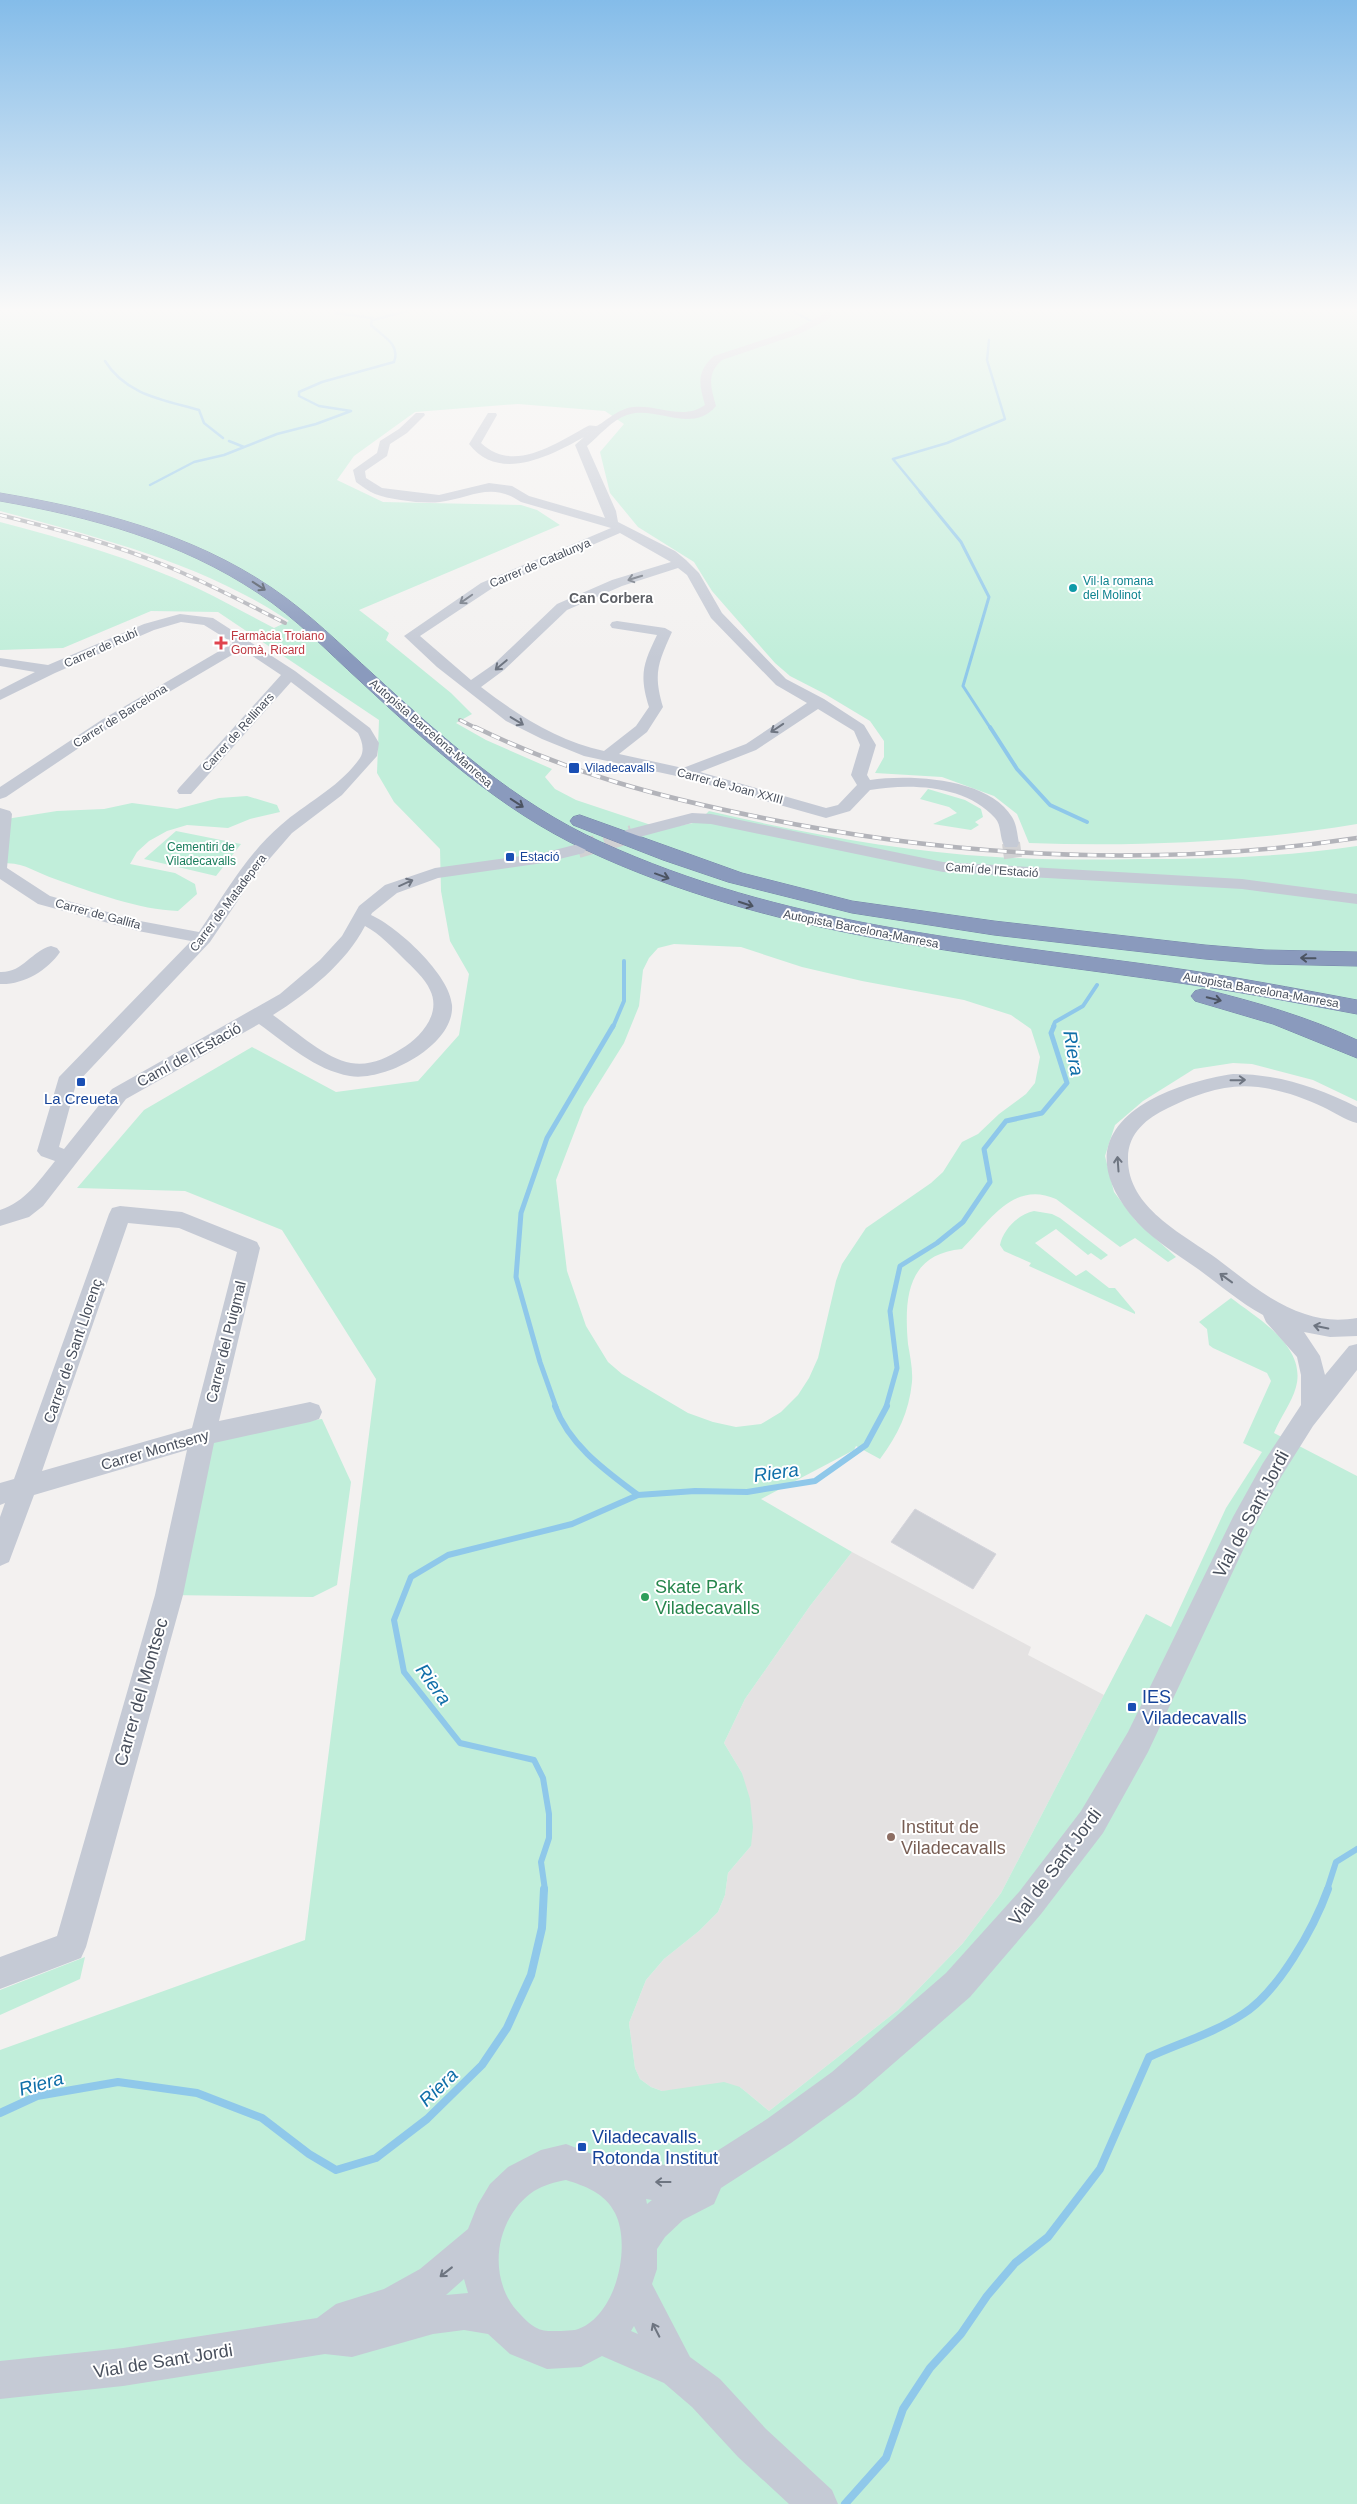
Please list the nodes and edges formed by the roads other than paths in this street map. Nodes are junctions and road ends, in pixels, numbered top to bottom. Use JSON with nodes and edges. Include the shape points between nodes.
{"nodes":[{"id":1,"x":410,"y":425,"type":"edge"},
{"id":2,"x":486,"y":425,"type":"edge"},
{"id":3,"x":605,"y":426,"type":"joint"},
{"id":4,"x":0,"y":489,"type":"edge"},
{"id":5,"x":0,"y":497,"type":"edge"},
{"id":6,"x":617,"y":526,"type":"junction"},
{"id":7,"x":681,"y":563,"type":"junction"},
{"id":8,"x":208,"y":621,"type":"joint"},
{"id":9,"x":617,"y":626,"type":"dead end"},
{"id":10,"x":411,"y":636,"type":"joint"},
{"id":11,"x":243,"y":643,"type":"junction"},
{"id":12,"x":0,"y":662,"type":"edge"},
{"id":13,"x":50,"y":670,"type":"junction"},
{"id":14,"x":290,"y":674,"type":"junction"},
{"id":15,"x":471,"y":687,"type":"junction"},
{"id":16,"x":0,"y":696,"type":"edge"},
{"id":17,"x":818,"y":702,"type":"junction"},
{"id":18,"x":598,"y":755,"type":"junction"},
{"id":19,"x":684,"y":773,"type":"junction"},
{"id":20,"x":865,"y":786,"type":"junction"},
{"id":21,"x":185,"y":790,"type":"dead end"},
{"id":22,"x":0,"y":794,"type":"edge"},
{"id":23,"x":0,"y":813,"type":"edge"},
{"id":24,"x":578,"y":821,"type":"junction"},
{"id":25,"x":632,"y":834,"type":"tunnel mouth"},
{"id":26,"x":578,"y":849,"type":"tunnel mouth"},
{"id":27,"x":1014,"y":858,"type":"junction"},
{"id":28,"x":0,"y":865,"type":"edge"},
{"id":29,"x":0,"y":871,"type":"edge"},
{"id":30,"x":1357,"y":900,"type":"edge"},
{"id":31,"x":363,"y":913,"type":"junction"},
{"id":32,"x":797,"y":918,"type":"junction"},
{"id":33,"x":204,"y":938,"type":"junction"},
{"id":34,"x":51,"y":952,"type":"dead end"},
{"id":35,"x":1357,"y":959,"type":"edge"},
{"id":36,"x":0,"y":978,"type":"edge"},
{"id":37,"x":1357,"y":992,"type":"edge"},
{"id":38,"x":1357,"y":1007,"type":"edge"},
{"id":39,"x":260,"y":1015,"type":"junction"},
{"id":40,"x":1357,"y":1050,"type":"edge"},
{"id":41,"x":1357,"y":1116,"type":"edge"},
{"id":42,"x":68,"y":1158,"type":"junction"},
{"id":43,"x":120,"y":1214,"type":"joint"},
{"id":44,"x":0,"y":1218,"type":"edge"},
{"id":45,"x":1266,"y":1306,"type":"junction"},
{"id":46,"x":1357,"y":1327,"type":"edge"},
{"id":47,"x":1357,"y":1352,"type":"edge"},
{"id":48,"x":1313,"y":1408,"type":"junction"},
{"id":49,"x":310,"y":1412,"type":"dead end"},
{"id":50,"x":203,"y":1435,"type":"junction"},
{"id":51,"x":25,"y":1488,"type":"junction"},
{"id":52,"x":0,"y":1494,"type":"edge"},
{"id":53,"x":0,"y":1554,"type":"edge"},
{"id":54,"x":0,"y":1973,"type":"edge"},
{"id":55,"x":709,"y":2176,"type":"junction"},
{"id":56,"x":611,"y":2180,"type":"junction"},
{"id":57,"x":483,"y":2240,"type":"junction"},
{"id":58,"x":641,"y":2243,"type":"junction"},
{"id":59,"x":635,"y":2289,"type":"junction"},
{"id":60,"x":497,"y":2317,"type":"junction"},
{"id":61,"x":325,"y":2335,"type":"junction"},
{"id":62,"x":600,"y":2336,"type":"junction"},
{"id":63,"x":677,"y":2370,"type":"junction"},
{"id":64,"x":0,"y":2380,"type":"edge"},
{"id":65,"x":818,"y":2504,"type":"edge"}],
"edges":[{"from":1,"to":6,"type":"street","via":[[384,443],[383,454],[359,470],[360,479],[378,491],[402,496],[439,498],[489,487],[502,488],[512,490],[525,499]]},
{"from":2,"to":3,"type":"street","via":[[474,444],[481,453],[493,459],[520,460],[536,457],[596,426]]},
{"from":3,"to":6,"type":"street","via":[[581,445]]},
{"from":4,"to":24,"type":"highway","name":"Autopista Barcelona-Manresa","via":[[81,504],[137,519],[198,541],[264,574],[320,614],[485,760],[523,789]]},
{"from":5,"to":32,"type":"highway","name":"Autopista Barcelona-Manresa","one_way":true,"via":[[124,525],[231,569],[298,615],[466,767],[545,821],[647,870]]},
{"from":6,"to":7,"type":"street"},
{"from":6,"to":10,"type":"street","name":"Carrer de Catalunya","one_way":true,"via":[[486,586]]},
{"from":7,"to":15,"type":"street","one_way":true,"via":[[617,583],[562,608],[499,667]]},
{"from":7,"to":17,"type":"street","via":[[692,573],[716,615],[768,669],[781,682]]},
{"from":8,"to":11,"type":"street","name":"Carrer de Matadepera"},
{"from":8,"to":13,"type":"street","name":"Carrer de Rubí","via":[[180,618],[149,627]]},
{"from":9,"to":18,"type":"street","via":[[665,632],[648,667],[648,683],[656,707],[642,729]]},
{"from":10,"to":15,"type":"street","name":"Carrer de Joan XXIII"},
{"from":11,"to":14,"type":"street","name":"Carrer de Matadepera"},
{"from":11,"to":22,"type":"street","name":"Carrer de Barcelona","via":[[108,722]]},
{"from":12,"to":13,"type":"street"},
{"from":13,"to":16,"type":"street","name":"Carrer de Rubí"},
{"from":14,"to":21,"type":"street","name":"Carrer de Rellinars"},
{"from":14,"to":33,"type":"street","name":"Carrer de Matadepera","via":[[365,731],[371,743],[369,756],[336,792],[286,829],[246,875]]},
{"from":15,"to":18,"type":"street","name":"Carrer de Joan XXIII","one_way":true,"via":[[529,728]]},
{"from":17,"to":19,"type":"street","one_way":true,"via":[[750,747]]},
{"from":17,"to":20,"type":"street","via":[[848,720],[865,736],[868,745],[859,775]]},
{"from":18,"to":19,"type":"street","name":"Carrer de Joan XXIII"},
{"from":19,"to":20,"type":"street","name":"Carrer de Joan XXIII","via":[[826,813],[844,808]]},
{"from":20,"to":27,"type":"street","via":[[884,782],[937,784],[986,801],[1004,817]]},
{"from":23,"to":28,"type":"street","via":[[4,814]]},
{"from":35,"to":24,"type":"highway","one_way":true,"via":[[1264,957],[1196,951],[994,928],[852,907],[735,878]]},
{"from":24,"to":37,"type":"highway","name":"Autopista Barcelona-Manresa","via":[[661,860],[711,878],[838,912],[989,938],[1192,963]]},
{"from":25,"to":27,"type":"street","name":"Camí de l'Estació","via":[[692,818],[711,819],[943,867]]},
{"from":26,"to":31,"type":"street","name":"Camí de l'Estació","via":[[543,858],[435,873],[414,879],[392,889]]},
{"from":27,"to":30,"type":"street","name":"Camí de l'Estació"},
{"from":29,"to":33,"type":"street","name":"Carrer de Gallifa","via":[[44,900],[138,926]]},
{"from":31,"to":39,"type":"street","name":"Camí de l'Estació","via":[[350,938],[327,964],[287,998]]},
{"from":31,"to":39,"type":"street","via":[[421,967],[441,992],[443,1014],[427,1041],[393,1063],[352,1071],[328,1062]]},
{"from":32,"to":38,"type":"highway","name":"Autopista Barcelona-Manresa","via":[[912,941],[1192,978]]},
{"from":32,"to":40,"type":"highway","one_way":true,"via":[[910,948],[1189,993],[1280,1018]]},
{"from":33,"to":42,"type":"street","name":"Carrer de Matadepera","via":[[66,1082],[48,1151]]},
{"from":34,"to":36,"type":"street","via":[[29,971],[11,980]]},
{"from":39,"to":42,"type":"street","name":"Camí de l'Estació","via":[[119,1094]]},
{"from":45,"to":41,"type":"street","one_way":true,"via":[[1153,1225],[1139,1210],[1119,1178],[1116,1161],[1122,1134],[1130,1123],[1151,1107],[1180,1092],[1220,1081],[1281,1084],[1326,1099]]},
{"from":42,"to":44,"type":"street","name":"Camí de l'Estació","via":[[35,1201],[21,1211]]},
{"from":43,"to":50,"type":"street","name":"Carrer del Puigmal","via":[[182,1220],[249,1248]]},
{"from":43,"to":51,"type":"street","name":"Carrer de Sant Llorenç"},
{"from":46,"to":45,"type":"street","one_way":true,"via":[[1327,1329],[1287,1317]]},
{"from":45,"to":48,"type":"street","via":[[1299,1340],[1310,1359],[1314,1381]]},
{"from":47,"to":48,"type":"street","name":"Vial de Sant Jordi"},
{"from":48,"to":55,"type":"street","name":"Vial de Sant Jordi","via":[[1246,1517],[1164,1690],[1092,1822],[1036,1896],[958,1985],[844,2084],[779,2132]]},
{"from":49,"to":50,"type":"street","name":"Carrer Montseny"},
{"from":50,"to":51,"type":"street","name":"Carrer Montseny"},
{"from":50,"to":54,"type":"street","name":"Carrer del Montsec","via":[[169,1595],[70,1947]]},
{"from":51,"to":52,"type":"street","name":"Carrer Montseny"},
{"from":51,"to":53,"type":"street","name":"Carrer de Sant Llorenç"},
{"from":55,"to":56,"type":"street","one_way":true,"via":[[697,2173],[670,2182]]},
{"from":55,"to":58,"type":"street","via":[[701,2190],[670,2208],[652,2224]]},
{"from":56,"to":57,"type":"street","via":[[596,2169],[579,2163],[538,2167],[525,2174],[503,2195],[494,2208]]},
{"from":56,"to":58,"type":"street","via":[[635,2214]]},
{"from":57,"to":60,"type":"street","via":[[484,2286]]},
{"from":57,"to":61,"type":"street","one_way":true,"via":[[433,2282],[390,2306],[349,2317]]},
{"from":58,"to":59,"type":"street"},
{"from":59,"to":62,"type":"street","via":[[621,2316]]},
{"from":63,"to":59,"type":"street","one_way":true},
{"from":60,"to":61,"type":"street","via":[[464,2311],[433,2314],[352,2338]]},
{"from":60,"to":62,"type":"street","via":[[527,2343],[551,2350],[576,2348]]},
{"from":61,"to":64,"type":"street","name":"Vial de Sant Jordi","via":[[147,2365]]},
{"from":62,"to":63,"type":"street"},
{"from":63,"to":65,"type":"street","via":[[706,2393],[752,2443]]}]}
